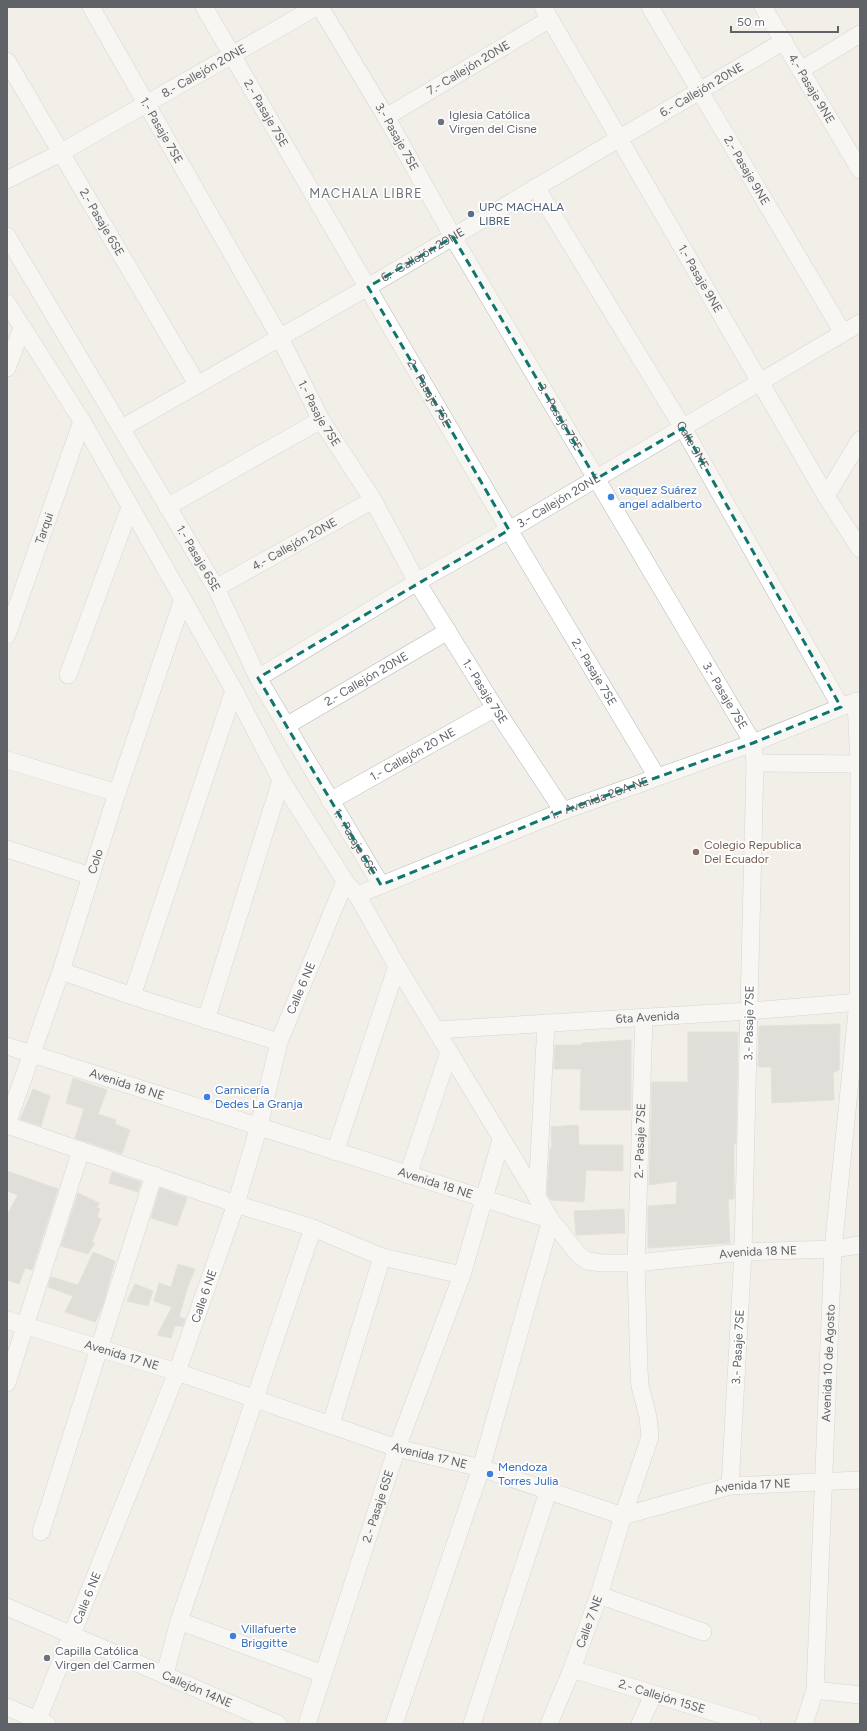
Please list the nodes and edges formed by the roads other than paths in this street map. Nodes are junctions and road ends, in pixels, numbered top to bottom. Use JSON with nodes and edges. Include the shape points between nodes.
{"nodes":[{"id":1,"x":91,"y":7,"type":"edge"},
{"id":2,"x":204,"y":7,"type":"edge"},
{"id":3,"x":316,"y":7,"type":"edge"},
{"id":4,"x":320,"y":7,"type":"edge"},
{"id":5,"x":650,"y":7,"type":"edge"},
{"id":6,"x":763,"y":7,"type":"edge"},
{"id":7,"x":547,"y":13,"type":"edge"},
{"id":8,"x":860,"y":34,"type":"edge"},
{"id":9,"x":784,"y":41,"type":"junction"},
{"id":10,"x":232,"y":55,"type":"junction"},
{"id":11,"x":7,"y":61,"type":"edge"},
{"id":12,"x":801,"y":70,"type":"junction"},
{"id":13,"x":698,"y":91,"type":"junction"},
{"id":14,"x":146,"y":103,"type":"junction"},
{"id":15,"x":386,"y":117,"type":"junction"},
{"id":16,"x":618,"y":139,"type":"junction"},
{"id":17,"x":855,"y":149,"type":"edge"},
{"id":18,"x":60,"y":153,"type":"junction"},
{"id":19,"x":860,"y":170,"type":"edge"},
{"id":20,"x":7,"y":180,"type":"edge"},
{"id":21,"x":536,"y":187,"type":"junction"},
{"id":22,"x":7,"y":236,"type":"edge"},
{"id":23,"x":452,"y":237,"type":"junction"},
{"id":24,"x":368,"y":286,"type":"junction"},
{"id":25,"x":7,"y":303,"type":"edge"},
{"id":26,"x":860,"y":323,"type":"edge"},
{"id":27,"x":22,"y":328,"type":"junction"},
{"id":28,"x":843,"y":333,"type":"junction"},
{"id":29,"x":278,"y":336,"type":"junction"},
{"id":30,"x":7,"y":368,"type":"edge"},
{"id":31,"x":760,"y":382,"type":"junction"},
{"id":32,"x":197,"y":384,"type":"junction"},
{"id":33,"x":320,"y":420,"type":"junction"},
{"id":34,"x":82,"y":421,"type":"junction"},
{"id":35,"x":122,"y":428,"type":"junction"},
{"id":36,"x":682,"y":428,"type":"junction"},
{"id":37,"x":858,"y":450,"type":"edge"},
{"id":38,"x":596,"y":479,"type":"junction"},
{"id":39,"x":826,"y":496,"type":"junction"},
{"id":40,"x":373,"y":500,"type":"junction"},
{"id":41,"x":130,"y":507,"type":"junction"},
{"id":42,"x":167,"y":507,"type":"junction"},
{"id":43,"x":510,"y":530,"type":"junction"},
{"id":44,"x":860,"y":549,"type":"edge"},
{"id":45,"x":417,"y":582,"type":"junction"},
{"id":46,"x":216,"y":588,"type":"junction"},
{"id":47,"x":182,"y":599,"type":"junction"},
{"id":48,"x":448,"y":631,"type":"junction"},
{"id":49,"x":7,"y":635,"type":"edge"},
{"id":50,"x":68,"y":675,"type":"dead end"},
{"id":51,"x":258,"y":678,"type":"junction"},
{"id":52,"x":234,"y":690,"type":"junction"},
{"id":53,"x":852,"y":703,"type":"edge"},
{"id":54,"x":495,"y":708,"type":"junction"},
{"id":55,"x":286,"y":726,"type":"junction"},
{"id":56,"x":753,"y":743,"type":"junction"},
{"id":57,"x":7,"y":760,"type":"edge"},
{"id":58,"x":755,"y":763,"type":"junction"},
{"id":59,"x":860,"y":764,"type":"edge"},
{"id":60,"x":658,"y":777,"type":"junction"},
{"id":61,"x":281,"y":780,"type":"junction"},
{"id":62,"x":117,"y":793,"type":"junction"},
{"id":63,"x":330,"y":802,"type":"junction"},
{"id":64,"x":563,"y":811,"type":"junction"},
{"id":65,"x":7,"y":850,"type":"edge"},
{"id":66,"x":91,"y":876,"type":"junction"},
{"id":67,"x":345,"y":881,"type":"junction"},
{"id":68,"x":381,"y":885,"type":"junction"},
{"id":69,"x":357,"y":895,"type":"junction"},
{"id":70,"x":397,"y":966,"type":"junction"},
{"id":71,"x":61,"y":971,"type":"junction"},
{"id":72,"x":132,"y":996,"type":"junction"},
{"id":73,"x":859,"y":1002,"type":"edge"},
{"id":74,"x":749,"y":1011,"type":"junction"},
{"id":75,"x":644,"y":1018,"type":"junction"},
{"id":76,"x":206,"y":1020,"type":"junction"},
{"id":77,"x":546,"y":1023,"type":"junction"},
{"id":78,"x":436,"y":1030,"type":"junction"},
{"id":79,"x":279,"y":1042,"type":"junction"},
{"id":80,"x":7,"y":1046,"type":"edge"},
{"id":81,"x":449,"y":1052,"type":"junction"},
{"id":82,"x":33,"y":1053,"type":"junction"},
{"id":83,"x":7,"y":1125,"type":"edge"},
{"id":84,"x":259,"y":1126,"type":"junction"},
{"id":85,"x":502,"y":1140,"type":"junction"},
{"id":86,"x":81,"y":1150,"type":"junction"},
{"id":87,"x":335,"y":1152,"type":"junction"},
{"id":88,"x":154,"y":1175,"type":"junction"},
{"id":89,"x":408,"y":1175,"type":"junction"},
{"id":90,"x":537,"y":1198,"type":"junction"},
{"id":91,"x":485,"y":1199,"type":"junction"},
{"id":92,"x":236,"y":1204,"type":"junction"},
{"id":93,"x":551,"y":1220,"type":"junction"},
{"id":94,"x":313,"y":1228,"type":"junction"},
{"id":95,"x":860,"y":1245,"type":"edge"},
{"id":96,"x":833,"y":1249,"type":"junction"},
{"id":97,"x":743,"y":1252,"type":"junction"},
{"id":98,"x":382,"y":1257,"type":"junction"},
{"id":99,"x":636,"y":1263,"type":"junction"},
{"id":100,"x":462,"y":1275,"type":"junction"},
{"id":101,"x":7,"y":1320,"type":"edge"},
{"id":102,"x":24,"y":1325,"type":"junction"},
{"id":103,"x":100,"y":1347,"type":"junction"},
{"id":104,"x":177,"y":1372,"type":"junction"},
{"id":105,"x":7,"y":1383,"type":"edge"},
{"id":106,"x":254,"y":1400,"type":"junction"},
{"id":107,"x":331,"y":1424,"type":"junction"},
{"id":108,"x":397,"y":1448,"type":"junction"},
{"id":109,"x":481,"y":1468,"type":"junction"},
{"id":110,"x":860,"y":1480,"type":"edge"},
{"id":111,"x":824,"y":1482,"type":"junction"},
{"id":112,"x":730,"y":1486,"type":"junction"},
{"id":113,"x":548,"y":1492,"type":"junction"},
{"id":114,"x":622,"y":1516,"type":"junction"},
{"id":115,"x":41,"y":1532,"type":"dead end"},
{"id":116,"x":599,"y":1594,"type":"junction"},
{"id":117,"x":7,"y":1607,"type":"edge"},
{"id":118,"x":179,"y":1621,"type":"junction"},
{"id":119,"x":703,"y":1632,"type":"dead end"},
{"id":120,"x":72,"y":1635,"type":"junction"},
{"id":121,"x":572,"y":1669,"type":"junction"},
{"id":122,"x":165,"y":1674,"type":"junction"},
{"id":123,"x":323,"y":1674,"type":"junction"},
{"id":124,"x":816,"y":1690,"type":"junction"},
{"id":125,"x":653,"y":1695,"type":"junction"},
{"id":126,"x":860,"y":1695,"type":"edge"},
{"id":127,"x":7,"y":1707,"type":"edge"},
{"id":128,"x":40,"y":1723,"type":"edge"},
{"id":129,"x":278,"y":1724,"type":"edge"},
{"id":130,"x":307,"y":1724,"type":"edge"},
{"id":131,"x":394,"y":1724,"type":"edge"},
{"id":132,"x":472,"y":1724,"type":"edge"},
{"id":133,"x":549,"y":1724,"type":"edge"},
{"id":134,"x":640,"y":1724,"type":"edge"},
{"id":135,"x":752,"y":1724,"type":"edge"},
{"id":136,"x":804,"y":1724,"type":"edge"}],
"edges":[{"from":1,"to":14,"type":"street","name":"1.- Pasaje 7SE"},
{"from":2,"to":10,"type":"street","name":"2.- Pasaje 7SE"},
{"from":3,"to":10,"type":"street","name":"8.- Callejón 20NE"},
{"from":4,"to":15,"type":"street","name":"3.- Pasaje 7SE"},
{"from":5,"to":13,"type":"street","name":"2.- Pasaje 9NE"},
{"from":6,"to":9,"type":"street","name":"4.- Pasaje 9NE"},
{"from":7,"to":15,"type":"street","name":"7.- Callejón 20NE"},
{"from":7,"to":16,"type":"street","name":"1.- Pasaje 9NE"},
{"from":8,"to":12,"type":"street"},
{"from":9,"to":12,"type":"street","name":"4.- Pasaje 9NE"},
{"from":9,"to":13,"type":"street","name":"6.- Callejón 20NE"},
{"from":10,"to":14,"type":"street","name":"8.- Callejón 20NE"},
{"from":10,"to":24,"type":"street","name":"2.- Pasaje 7SE"},
{"from":11,"to":18,"type":"street","name":"2.- Pasaje 6SE"},
{"from":12,"to":17,"type":"street","name":"4.- Pasaje 9NE"},
{"from":13,"to":16,"type":"street","name":"6.- Callejón 20NE"},
{"from":13,"to":28,"type":"street","name":"2.- Pasaje 9NE"},
{"from":14,"to":18,"type":"street","name":"8.- Callejón 20NE"},
{"from":14,"to":29,"type":"street","name":"1.- Pasaje 7SE"},
{"from":15,"to":23,"type":"street","name":"3.- Pasaje 7SE"},
{"from":16,"to":21,"type":"street","name":"6.- Callejón 20NE"},
{"from":16,"to":31,"type":"street","name":"1.- Pasaje 9NE"},
{"from":17,"to":19,"type":"street","name":"4.- Pasaje 9NE"},
{"from":18,"to":20,"type":"street","name":"8.- Callejón 20NE"},
{"from":18,"to":32,"type":"street","name":"2.- Pasaje 6SE"},
{"from":21,"to":23,"type":"street","name":"6.- Callejón 20NE"},
{"from":21,"to":36,"type":"street","name":"Calle 9NE"},
{"from":22,"to":35,"type":"street","name":"1.- Pasaje 6SE"},
{"from":23,"to":24,"type":"street","name":"6.- Callejón 20NE"},
{"from":23,"to":38,"type":"street","name":"3.- Pasaje 7SE"},
{"from":24,"to":29,"type":"street","name":"6.- Callejón 20NE"},
{"from":24,"to":43,"type":"street","name":"2.- Pasaje 7SE"},
{"from":25,"to":27,"type":"street"},
{"from":26,"to":28,"type":"street","name":"3.- Callejón 20NE"},
{"from":27,"to":30,"type":"street"},
{"from":27,"to":34,"type":"street"},
{"from":28,"to":31,"type":"street","name":"3.- Callejón 20NE"},
{"from":29,"to":32,"type":"street","name":"6.- Callejón 20NE"},
{"from":29,"to":33,"type":"street","name":"1.- Pasaje 7SE"},
{"from":31,"to":36,"type":"street","name":"3.- Callejón 20NE"},
{"from":31,"to":39,"type":"street","name":"1.- Pasaje 9NE"},
{"from":32,"to":35,"type":"street","name":"6.- Callejón 20NE"},
{"from":33,"to":40,"type":"street","name":"1.- Pasaje 7SE"},
{"from":33,"to":42,"type":"street"},
{"from":34,"to":41,"type":"street"},
{"from":34,"to":49,"type":"street","name":"Tarqui"},
{"from":35,"to":42,"type":"street","name":"1.- Pasaje 6SE"},
{"from":36,"to":38,"type":"street","name":"3.- Callejón 20NE"},
{"from":36,"to":53,"type":"street","name":"Calle 9NE"},
{"from":37,"to":39,"type":"street"},
{"from":38,"to":43,"type":"street","name":"3.- Callejón 20NE"},
{"from":38,"to":56,"type":"street","name":"3.- Pasaje 7SE"},
{"from":39,"to":44,"type":"street","name":"1.- Pasaje 9NE"},
{"from":40,"to":45,"type":"street","name":"1.- Pasaje 7SE"},
{"from":40,"to":46,"type":"street","name":"4.- Callejón 20NE"},
{"from":41,"to":47,"type":"street"},
{"from":41,"to":50,"type":"street"},
{"from":42,"to":46,"type":"street","name":"1.- Pasaje 6SE"},
{"from":43,"to":45,"type":"street","name":"3.- Callejón 20NE"},
{"from":43,"to":60,"type":"street","name":"2.- Pasaje 7SE"},
{"from":45,"to":48,"type":"street","name":"1.- Pasaje 7SE"},
{"from":45,"to":51,"type":"street","name":"3.- Callejón 20NE"},
{"from":46,"to":51,"type":"street","name":"1.- Pasaje 6SE"},
{"from":47,"to":52,"type":"street"},
{"from":47,"to":62,"type":"street","name":"Colo"},
{"from":48,"to":54,"type":"street","name":"1.- Pasaje 7SE"},
{"from":48,"to":55,"type":"street","name":"2.- Callejón 20NE"},
{"from":51,"to":55,"type":"street","name":"1.- Pasaje 6SE"},
{"from":52,"to":61,"type":"street"},
{"from":52,"to":72,"type":"street"},
{"from":53,"to":56,"type":"street","name":"1.- Avenida 20A NE"},
{"from":53,"to":59,"type":"street"},
{"from":54,"to":63,"type":"street","name":"1.- Callejón 20 NE"},
{"from":54,"to":64,"type":"street","name":"1.- Pasaje 7SE"},
{"from":55,"to":63,"type":"street","name":"1.- Pasaje 6SE"},
{"from":56,"to":58,"type":"street","name":"3.- Pasaje 7SE"},
{"from":56,"to":60,"type":"street","name":"1.- Avenida 20A NE"},
{"from":57,"to":62,"type":"street"},
{"from":58,"to":59,"type":"street"},
{"from":58,"to":74,"type":"street","name":"3.- Pasaje 7SE"},
{"from":59,"to":73,"type":"street"},
{"from":60,"to":64,"type":"street","name":"1.- Avenida 20A NE"},
{"from":61,"to":67,"type":"street"},
{"from":61,"to":76,"type":"street"},
{"from":62,"to":66,"type":"street","name":"Colo"},
{"from":63,"to":68,"type":"street","name":"1.- Pasaje 6SE"},
{"from":64,"to":68,"type":"street","name":"1.- Avenida 20A NE"},
{"from":65,"to":66,"type":"street"},
{"from":66,"to":71,"type":"street","name":"Colo"},
{"from":67,"to":69,"type":"street"},
{"from":67,"to":79,"type":"street","name":"Calle 6 NE"},
{"from":68,"to":69,"type":"street","name":"1.- Avenida 20A NE"},
{"from":69,"to":70,"type":"street"},
{"from":70,"to":78,"type":"street"},
{"from":70,"to":87,"type":"street"},
{"from":71,"to":72,"type":"street"},
{"from":71,"to":82,"type":"street","name":"Colo"},
{"from":72,"to":76,"type":"street"},
{"from":73,"to":74,"type":"street","name":"6ta Avenida"},
{"from":73,"to":96,"type":"street","name":"Avenida 10 de Agosto"},
{"from":74,"to":75,"type":"street","name":"6ta Avenida"},
{"from":74,"to":97,"type":"street","name":"3.- Pasaje 7SE"},
{"from":75,"to":77,"type":"street","name":"6ta Avenida"},
{"from":75,"to":99,"type":"street","name":"2.- Pasaje 7SE"},
{"from":76,"to":79,"type":"street"},
{"from":77,"to":78,"type":"street","name":"6ta Avenida"},
{"from":77,"to":90,"type":"street"},
{"from":78,"to":81,"type":"street"},
{"from":79,"to":84,"type":"street","name":"Calle 6 NE"},
{"from":80,"to":82,"type":"street","name":"Avenida 18 NE"},
{"from":81,"to":85,"type":"street"},
{"from":81,"to":89,"type":"street"},
{"from":82,"to":83,"type":"street","name":"Colo"},
{"from":82,"to":84,"type":"street","name":"Avenida 18 NE"},
{"from":83,"to":86,"type":"street"},
{"from":84,"to":87,"type":"street","name":"Avenida 18 NE"},
{"from":84,"to":92,"type":"street","name":"Calle 6 NE"},
{"from":85,"to":90,"type":"street"},
{"from":85,"to":91,"type":"street","name":"2.- Pasaje 6SE"},
{"from":86,"to":88,"type":"street"},
{"from":86,"to":102,"type":"street"},
{"from":87,"to":89,"type":"street","name":"Avenida 18 NE"},
{"from":88,"to":92,"type":"street"},
{"from":88,"to":103,"type":"street"},
{"from":89,"to":91,"type":"street","name":"Avenida 18 NE"},
{"from":90,"to":93,"type":"street"},
{"from":91,"to":93,"type":"street","name":"Avenida 18 NE"},
{"from":91,"to":100,"type":"street","name":"2.- Pasaje 6SE"},
{"from":92,"to":94,"type":"street"},
{"from":92,"to":104,"type":"street","name":"Calle 6 NE"},
{"from":93,"to":99,"type":"street","name":"Avenida 18 NE","via":[[578,1254],[587,1261]]},
{"from":93,"to":109,"type":"street"},
{"from":94,"to":98,"type":"street"},
{"from":94,"to":106,"type":"street"},
{"from":95,"to":96,"type":"street","name":"Avenida 18 NE"},
{"from":96,"to":97,"type":"street","name":"Avenida 18 NE"},
{"from":96,"to":111,"type":"street","name":"Avenida 10 de Agosto"},
{"from":97,"to":99,"type":"street","name":"Avenida 18 NE"},
{"from":97,"to":112,"type":"street","name":"3.- Pasaje 7SE"},
{"from":98,"to":100,"type":"street"},
{"from":98,"to":107,"type":"street"},
{"from":99,"to":114,"type":"street","name":"2.- Pasaje 7SE","via":[[638,1370],[650,1437]]},
{"from":100,"to":108,"type":"street","name":"2.- Pasaje 6SE"},
{"from":101,"to":102,"type":"street","name":"Avenida 17 NE"},
{"from":102,"to":103,"type":"street","name":"Avenida 17 NE"},
{"from":102,"to":105,"type":"street"},
{"from":103,"to":104,"type":"street","name":"Avenida 17 NE"},
{"from":103,"to":115,"type":"street"},
{"from":104,"to":106,"type":"street","name":"Avenida 17 NE"},
{"from":104,"to":120,"type":"street","name":"Calle 6 NE"},
{"from":106,"to":107,"type":"street","name":"Avenida 17 NE"},
{"from":106,"to":118,"type":"street"},
{"from":107,"to":108,"type":"street","name":"Avenida 17 NE"},
{"from":108,"to":109,"type":"street","name":"Avenida 17 NE"},
{"from":108,"to":123,"type":"street","name":"2.- Pasaje 6SE"},
{"from":109,"to":113,"type":"street","name":"Avenida 17 NE"},
{"from":109,"to":131,"type":"street"},
{"from":110,"to":111,"type":"street","name":"Avenida 17 NE"},
{"from":111,"to":112,"type":"street","name":"Avenida 17 NE"},
{"from":111,"to":124,"type":"street","name":"Avenida 10 de Agosto"},
{"from":112,"to":114,"type":"street","name":"Avenida 17 NE"},
{"from":113,"to":114,"type":"street","name":"Avenida 17 NE"},
{"from":113,"to":132,"type":"street"},
{"from":114,"to":116,"type":"street","name":"Calle 7 NE"},
{"from":116,"to":119,"type":"street"},
{"from":116,"to":121,"type":"street","name":"Calle 7 NE"},
{"from":117,"to":120,"type":"street","name":"Callejón 14NE"},
{"from":118,"to":122,"type":"street"},
{"from":118,"to":123,"type":"street"},
{"from":120,"to":122,"type":"street","name":"Callejón 14NE"},
{"from":120,"to":128,"type":"street","name":"Calle 6 NE"},
{"from":121,"to":125,"type":"street","name":"2.- Callejón 15SE"},
{"from":121,"to":133,"type":"street","name":"Calle 7 NE"},
{"from":122,"to":129,"type":"street","name":"Callejón 14NE"},
{"from":123,"to":130,"type":"street","name":"2.- Pasaje 6SE"},
{"from":124,"to":126,"type":"street"},
{"from":124,"to":136,"type":"street","name":"Avenida 10 de Agosto"},
{"from":125,"to":134,"type":"street"},
{"from":125,"to":135,"type":"street","name":"2.- Callejón 15SE"},
{"from":127,"to":128,"type":"street"}]}
